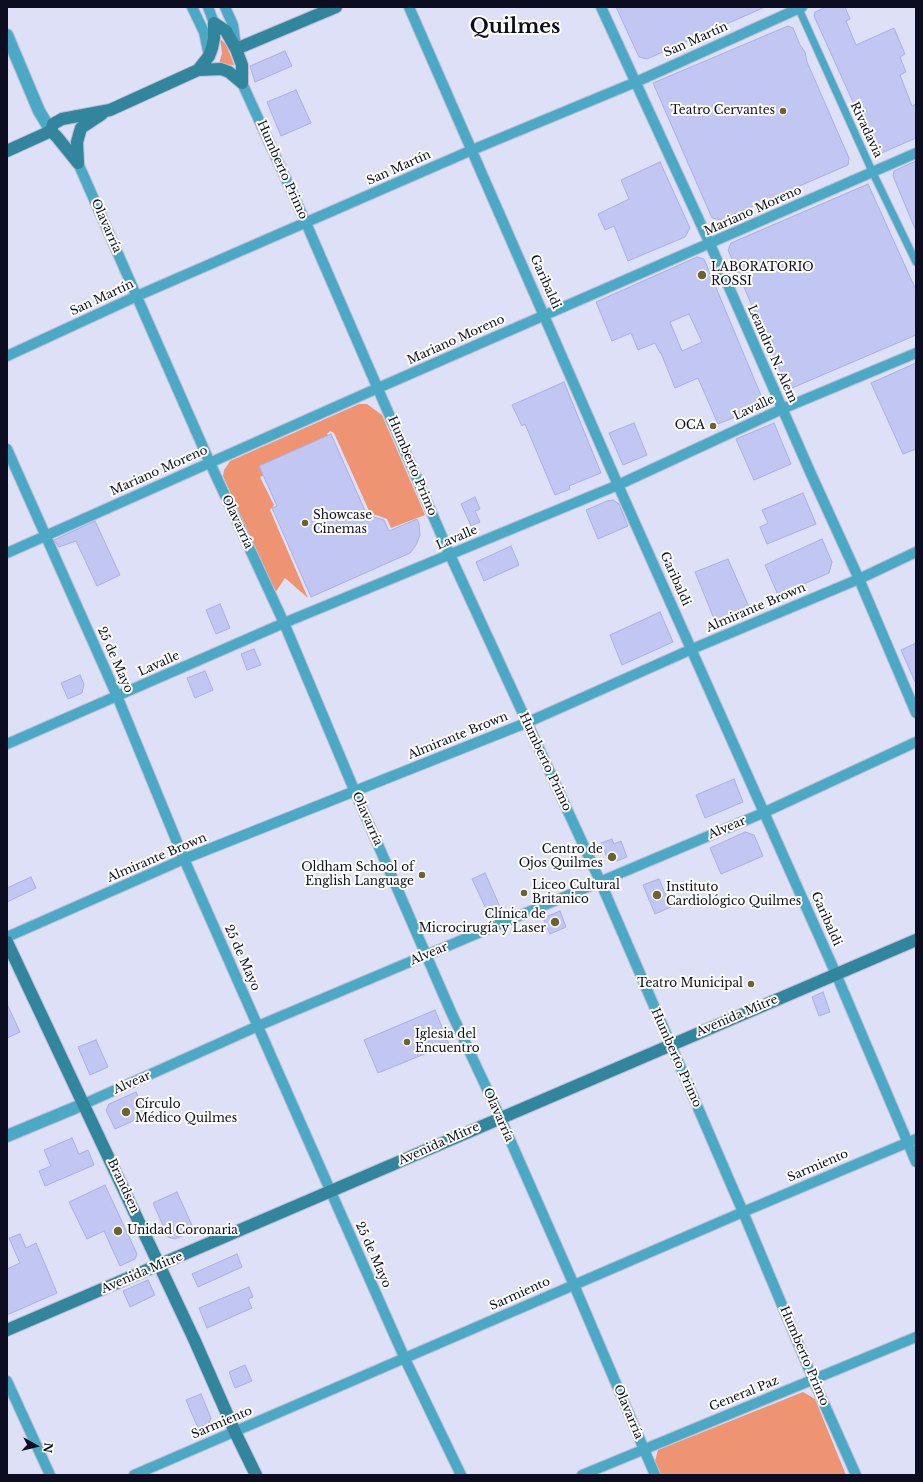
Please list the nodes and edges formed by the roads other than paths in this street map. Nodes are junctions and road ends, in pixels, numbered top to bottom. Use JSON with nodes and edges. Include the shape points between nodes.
{"nodes":[{"id":1,"x":192,"y":7,"type":"edge"},
{"id":2,"x":225,"y":7,"type":"edge"},
{"id":3,"x":336,"y":7,"type":"edge"},
{"id":4,"x":409,"y":7,"type":"edge"},
{"id":5,"x":601,"y":7,"type":"edge"},
{"id":6,"x":799,"y":8,"type":"edge"},
{"id":7,"x":208,"y":9,"type":"edge"},
{"id":8,"x":214,"y":23,"type":"junction"},
{"id":9,"x":7,"y":35,"type":"edge"},
{"id":10,"x":236,"y":49,"type":"junction"},
{"id":11,"x":209,"y":56,"type":"junction"},
{"id":12,"x":198,"y":70,"type":"junction"},
{"id":13,"x":636,"y":82,"type":"junction"},
{"id":14,"x":242,"y":83,"type":"junction"},
{"id":15,"x":110,"y":110,"type":"junction"},
{"id":16,"x":51,"y":131,"type":"junction"},
{"id":17,"x":472,"y":150,"type":"junction"},
{"id":18,"x":7,"y":151,"type":"edge"},
{"id":19,"x":916,"y":154,"type":"edge"},
{"id":20,"x":78,"y":163,"type":"junction"},
{"id":21,"x":872,"y":171,"type":"junction"},
{"id":22,"x":306,"y":223,"type":"junction"},
{"id":23,"x":710,"y":244,"type":"junction"},
{"id":24,"x":916,"y":262,"type":"edge"},
{"id":25,"x":136,"y":296,"type":"junction"},
{"id":26,"x":545,"y":315,"type":"junction"},
{"id":27,"x":916,"y":352,"type":"edge"},
{"id":28,"x":7,"y":356,"type":"edge"},
{"id":29,"x":378,"y":388,"type":"junction"},
{"id":30,"x":782,"y":409,"type":"junction"},
{"id":31,"x":7,"y":449,"type":"edge"},
{"id":32,"x":210,"y":463,"type":"junction"},
{"id":33,"x":618,"y":485,"type":"junction"},
{"id":34,"x":45,"y":536,"type":"junction"},
{"id":35,"x":916,"y":552,"type":"edge"},
{"id":36,"x":7,"y":553,"type":"edge"},
{"id":37,"x":450,"y":555,"type":"junction"},
{"id":38,"x":859,"y":579,"type":"junction"},
{"id":39,"x":284,"y":624,"type":"junction"},
{"id":40,"x":692,"y":649,"type":"junction"},
{"id":41,"x":117,"y":696,"type":"junction"},
{"id":42,"x":916,"y":713,"type":"edge"},
{"id":43,"x":526,"y":723,"type":"junction"},
{"id":44,"x":916,"y":742,"type":"edge"},
{"id":45,"x":7,"y":744,"type":"edge"},
{"id":46,"x":355,"y":792,"type":"junction"},
{"id":47,"x":763,"y":813,"type":"junction"},
{"id":48,"x":184,"y":859,"type":"junction"},
{"id":49,"x":600,"y":881,"type":"junction"},
{"id":50,"x":7,"y":937,"type":"edge"},
{"id":51,"x":916,"y":940,"type":"edge"},
{"id":52,"x":7,"y":942,"type":"edge"},
{"id":53,"x":426,"y":955,"type":"junction"},
{"id":54,"x":836,"y":974,"type":"junction"},
{"id":55,"x":258,"y":1026,"type":"junction"},
{"id":56,"x":670,"y":1045,"type":"junction"},
{"id":57,"x":84,"y":1104,"type":"junction"},
{"id":58,"x":500,"y":1117,"type":"junction"},
{"id":59,"x":7,"y":1136,"type":"edge"},
{"id":60,"x":912,"y":1141,"type":"edge"},
{"id":61,"x":916,"y":1162,"type":"edge"},
{"id":62,"x":331,"y":1192,"type":"junction"},
{"id":63,"x":743,"y":1212,"type":"junction"},
{"id":64,"x":160,"y":1265,"type":"junction"},
{"id":65,"x":574,"y":1285,"type":"junction"},
{"id":66,"x":7,"y":1330,"type":"edge"},
{"id":67,"x":916,"y":1337,"type":"edge"},
{"id":68,"x":405,"y":1359,"type":"junction"},
{"id":69,"x":813,"y":1379,"type":"junction"},
{"id":70,"x":7,"y":1381,"type":"edge"},
{"id":71,"x":235,"y":1432,"type":"junction"},
{"id":72,"x":644,"y":1449,"type":"junction"},
{"id":73,"x":50,"y":1475,"type":"edge"},
{"id":74,"x":134,"y":1475,"type":"edge"},
{"id":75,"x":256,"y":1475,"type":"edge"},
{"id":76,"x":461,"y":1475,"type":"edge"},
{"id":77,"x":582,"y":1475,"type":"edge"},
{"id":78,"x":655,"y":1475,"type":"edge"},
{"id":79,"x":856,"y":1475,"type":"edge"}],
"edges":[{"from":1,"to":11,"type":"street","via":[[204,32]]},
{"from":2,"to":10,"type":"street","name":"Humberto Primo","via":[[233,25]]},
{"from":3,"to":10,"type":"main road"},
{"from":4,"to":17,"type":"street","name":"Garibaldi"},
{"from":5,"to":13,"type":"street","name":"Leandro N. Alem"},
{"from":6,"to":13,"type":"street","name":"San Martín"},
{"from":6,"to":21,"type":"street","name":"Rivadavia"},
{"from":7,"to":8,"type":"street"},
{"from":8,"to":10,"type":"main road","name":"Humberto Primo","via":[[226,31]]},
{"from":8,"to":11,"type":"main road","via":[[214,38]]},
{"from":9,"to":16,"type":"street","name":"Olavarría","via":[[39,111]]},
{"from":10,"to":14,"type":"main road","name":"Humberto Primo","via":[[242,66]]},
{"from":11,"to":12,"type":"main road"},
{"from":12,"to":14,"type":"main road","via":[[221,69]]},
{"from":12,"to":15,"type":"main road"},
{"from":13,"to":17,"type":"street","name":"San Martín"},
{"from":13,"to":23,"type":"street","name":"Leandro N. Alem"},
{"from":14,"to":22,"type":"street","name":"Humberto Primo"},
{"from":15,"to":16,"type":"main road","via":[[62,119],[53,124]]},
{"from":15,"to":20,"type":"main road","name":"Olavarría","via":[[81,128],[77,142]]},
{"from":16,"to":18,"type":"main road"},
{"from":16,"to":20,"type":"main road","name":"Olavarría"},
{"from":17,"to":22,"type":"street","name":"San Martín"},
{"from":17,"to":26,"type":"street","name":"Garibaldi"},
{"from":19,"to":21,"type":"street","name":"Mariano Moreno"},
{"from":20,"to":25,"type":"street","name":"Olavarría"},
{"from":21,"to":23,"type":"street","name":"Mariano Moreno"},
{"from":21,"to":24,"type":"street","name":"Rivadavia"},
{"from":22,"to":25,"type":"street","name":"San Martín"},
{"from":22,"to":29,"type":"street","name":"Humberto Primo"},
{"from":23,"to":26,"type":"street","name":"Mariano Moreno"},
{"from":23,"to":30,"type":"street","name":"Leandro N. Alem"},
{"from":25,"to":28,"type":"street","name":"San Martín"},
{"from":25,"to":32,"type":"street","name":"Olavarría"},
{"from":26,"to":29,"type":"street","name":"Mariano Moreno"},
{"from":26,"to":33,"type":"street","name":"Garibaldi"},
{"from":27,"to":30,"type":"street","name":"Lavalle"},
{"from":29,"to":32,"type":"street","name":"Mariano Moreno"},
{"from":29,"to":37,"type":"street","name":"Humberto Primo"},
{"from":30,"to":33,"type":"street","name":"Lavalle"},
{"from":30,"to":38,"type":"street","name":"Leandro N. Alem"},
{"from":31,"to":34,"type":"street","name":"25 de Mayo"},
{"from":32,"to":34,"type":"street","name":"Mariano Moreno"},
{"from":32,"to":39,"type":"street","name":"Olavarría"},
{"from":33,"to":37,"type":"street","name":"Lavalle"},
{"from":33,"to":40,"type":"street","name":"Garibaldi"},
{"from":34,"to":36,"type":"street","name":"Mariano Moreno"},
{"from":34,"to":41,"type":"street","name":"25 de Mayo"},
{"from":35,"to":38,"type":"street","name":"Almirante Brown"},
{"from":37,"to":39,"type":"street","name":"Lavalle"},
{"from":37,"to":43,"type":"street","name":"Humberto Primo"},
{"from":38,"to":40,"type":"street","name":"Almirante Brown"},
{"from":38,"to":42,"type":"street","name":"Leandro N. Alem"},
{"from":39,"to":41,"type":"street","name":"Lavalle"},
{"from":39,"to":46,"type":"street","name":"Olavarría"},
{"from":40,"to":43,"type":"street","name":"Almirante Brown"},
{"from":40,"to":47,"type":"street","name":"Garibaldi"},
{"from":41,"to":45,"type":"street","name":"Lavalle"},
{"from":41,"to":48,"type":"street","name":"25 de Mayo"},
{"from":43,"to":46,"type":"street","name":"Almirante Brown"},
{"from":43,"to":49,"type":"street","name":"Humberto Primo"},
{"from":44,"to":47,"type":"street","name":"Alvear"},
{"from":46,"to":48,"type":"street","name":"Almirante Brown"},
{"from":46,"to":53,"type":"street","name":"Olavarría"},
{"from":47,"to":49,"type":"street","name":"Alvear"},
{"from":47,"to":54,"type":"street","name":"Garibaldi"},
{"from":48,"to":50,"type":"street","name":"Almirante Brown"},
{"from":48,"to":55,"type":"street","name":"25 de Mayo"},
{"from":49,"to":53,"type":"street","name":"Alvear"},
{"from":49,"to":56,"type":"street","name":"Humberto Primo"},
{"from":51,"to":54,"type":"main road","name":"Avenida Mitre"},
{"from":52,"to":57,"type":"main road","name":"Brandsen"},
{"from":53,"to":55,"type":"street","name":"Alvear"},
{"from":53,"to":58,"type":"street","name":"Olavarría"},
{"from":54,"to":56,"type":"main road","name":"Avenida Mitre"},
{"from":54,"to":60,"type":"street","name":"Garibaldi"},
{"from":55,"to":57,"type":"street","name":"Alvear"},
{"from":55,"to":62,"type":"street","name":"25 de Mayo"},
{"from":56,"to":58,"type":"main road","name":"Avenida Mitre"},
{"from":56,"to":63,"type":"street","name":"Humberto Primo"},
{"from":57,"to":59,"type":"street","name":"Alvear"},
{"from":57,"to":64,"type":"main road","name":"Brandsen"},
{"from":58,"to":62,"type":"main road","name":"Avenida Mitre"},
{"from":58,"to":65,"type":"street","name":"Olavarría"},
{"from":60,"to":61,"type":"street","name":"Garibaldi"},
{"from":60,"to":63,"type":"street","name":"Sarmiento"},
{"from":62,"to":64,"type":"main road","name":"Avenida Mitre"},
{"from":62,"to":68,"type":"street","name":"25 de Mayo"},
{"from":63,"to":65,"type":"street","name":"Sarmiento"},
{"from":63,"to":69,"type":"street","name":"Humberto Primo"},
{"from":64,"to":66,"type":"main road","name":"Avenida Mitre"},
{"from":64,"to":71,"type":"main road","name":"Brandsen"},
{"from":65,"to":68,"type":"street","name":"Sarmiento"},
{"from":65,"to":72,"type":"street","name":"Olavarría"},
{"from":67,"to":69,"type":"street","name":"General Paz"},
{"from":68,"to":71,"type":"street","name":"Sarmiento"},
{"from":68,"to":76,"type":"street","name":"25 de Mayo"},
{"from":69,"to":72,"type":"street","name":"General Paz"},
{"from":69,"to":79,"type":"street","name":"Humberto Primo"},
{"from":70,"to":73,"type":"street"},
{"from":71,"to":74,"type":"street","name":"Sarmiento"},
{"from":71,"to":75,"type":"main road","name":"Brandsen"},
{"from":72,"to":77,"type":"street","name":"General Paz"},
{"from":72,"to":78,"type":"street","name":"Olavarría"}]}
